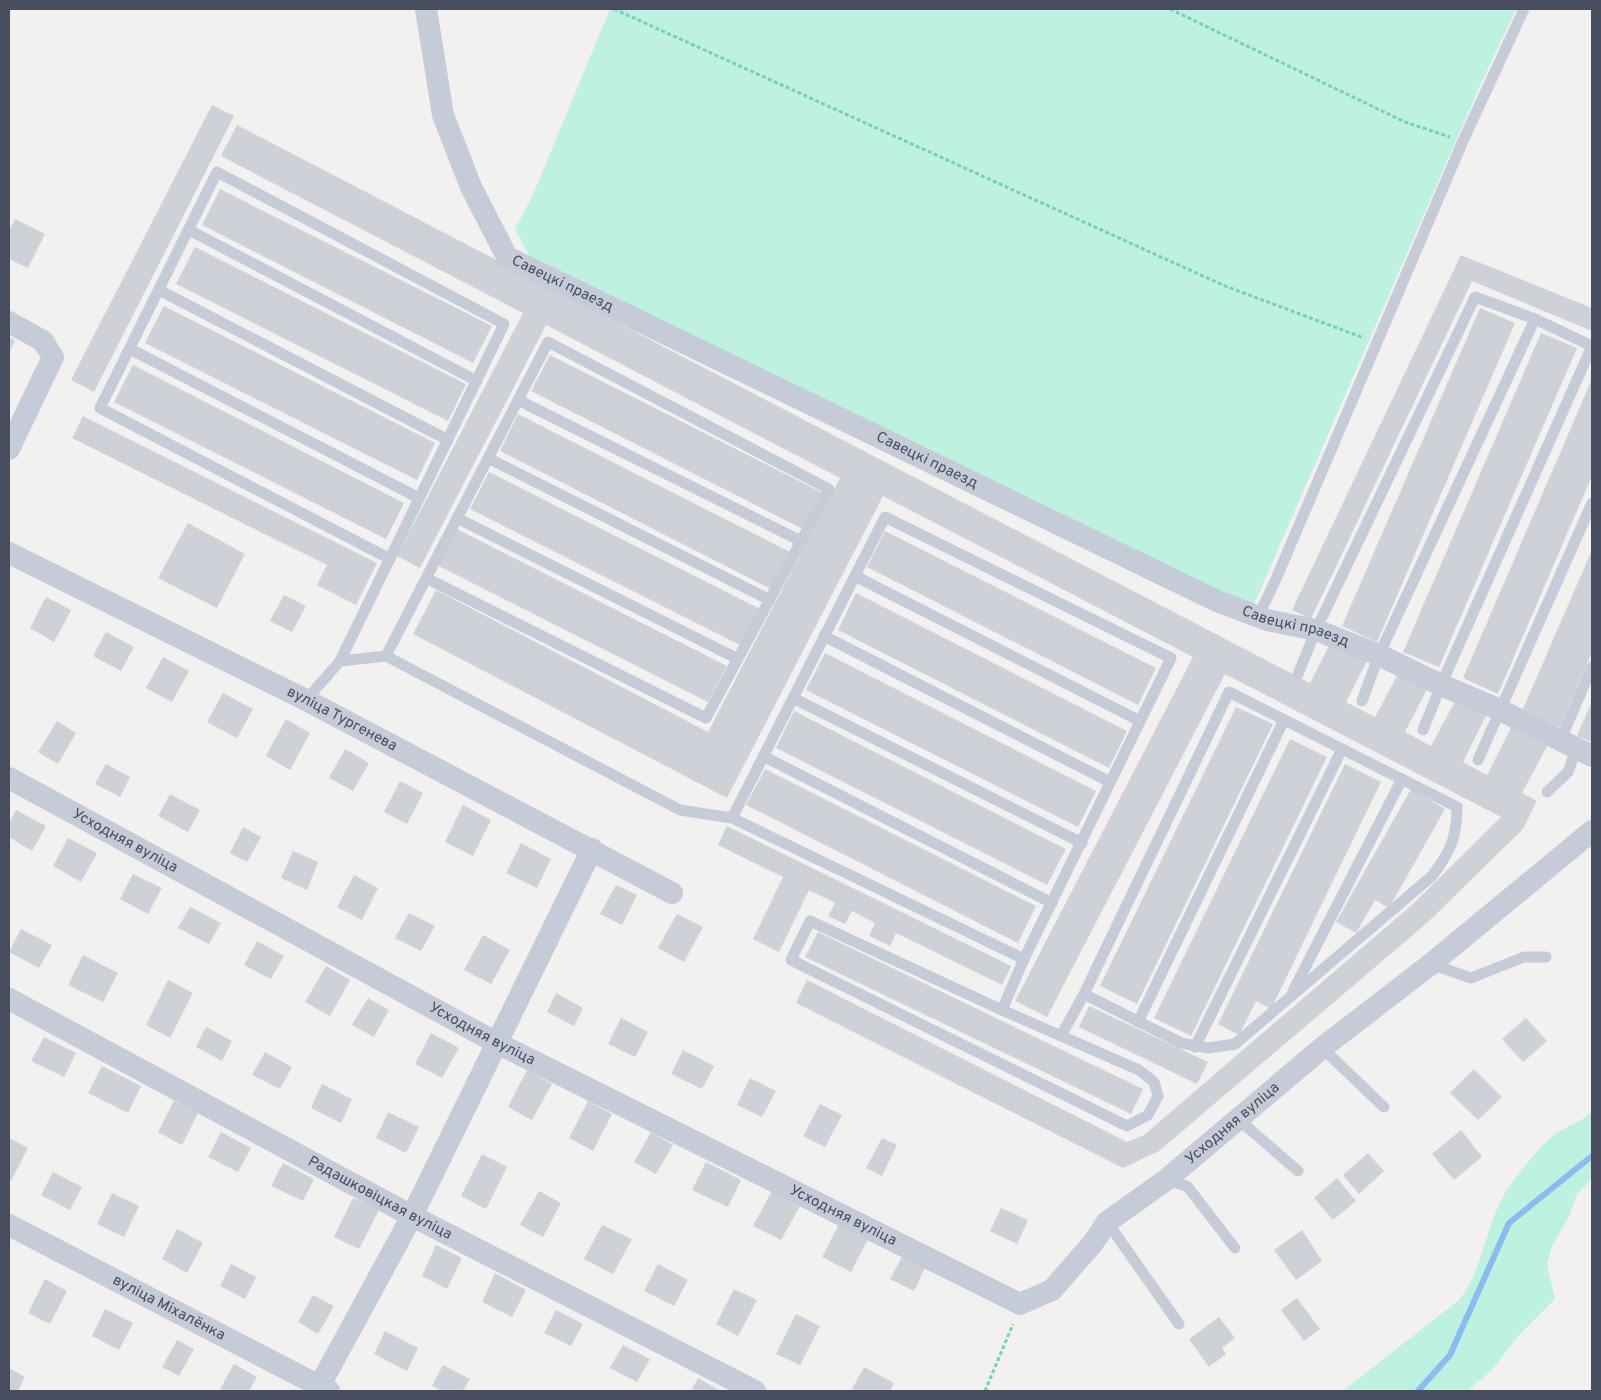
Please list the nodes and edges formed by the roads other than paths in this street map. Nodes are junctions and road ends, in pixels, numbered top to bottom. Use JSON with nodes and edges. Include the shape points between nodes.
{"nodes":[{"id":1,"x":426,"y":9,"type":"edge"},
{"id":2,"x":1524,"y":9,"type":"edge"},
{"id":3,"x":189,"y":230,"type":"junction"},
{"id":4,"x":159,"y":290,"type":"junction"},
{"id":5,"x":1535,"y":319,"type":"junction"},
{"id":6,"x":9,"y":322,"type":"edge"},
{"id":7,"x":1592,"y":347,"type":"edge"},
{"id":8,"x":130,"y":349,"type":"junction"},
{"id":9,"x":477,"y":381,"type":"junction"},
{"id":10,"x":518,"y":400,"type":"junction"},
{"id":11,"x":448,"y":440,"type":"junction"},
{"id":12,"x":9,"y":449,"type":"edge"},
{"id":13,"x":488,"y":458,"type":"junction"},
{"id":14,"x":419,"y":498,"type":"junction"},
{"id":15,"x":1592,"y":503,"type":"edge"},
{"id":16,"x":457,"y":518,"type":"junction"},
{"id":17,"x":801,"y":541,"type":"junction"},
{"id":18,"x":9,"y":553,"type":"edge"},
{"id":19,"x":390,"y":559,"type":"junction"},
{"id":20,"x":855,"y":576,"type":"junction"},
{"id":21,"x":426,"y":578,"type":"junction"},
{"id":22,"x":770,"y":600,"type":"junction"},
{"id":23,"x":1258,"y":616,"type":"junction"},
{"id":24,"x":1316,"y":630,"type":"junction"},
{"id":25,"x":824,"y":636,"type":"junction"},
{"id":26,"x":1379,"y":655,"type":"junction"},
{"id":27,"x":386,"y":656,"type":"junction"},
{"id":28,"x":738,"y":659,"type":"junction"},
{"id":29,"x":340,"y":661,"type":"junction"},
{"id":30,"x":1592,"y":667,"type":"edge"},
{"id":31,"x":1298,"y":674,"type":"dead end"},
{"id":32,"x":1441,"y":685,"type":"junction"},
{"id":33,"x":793,"y":698,"type":"junction"},
{"id":34,"x":306,"y":700,"type":"junction"},
{"id":35,"x":1362,"y":701,"type":"dead end"},
{"id":36,"x":1498,"y":709,"type":"junction"},
{"id":37,"x":1284,"y":720,"type":"junction"},
{"id":38,"x":1140,"y":721,"type":"junction"},
{"id":39,"x":1423,"y":730,"type":"dead end"},
{"id":40,"x":1576,"y":748,"type":"edge"},
{"id":41,"x":1342,"y":749,"type":"junction"},
{"id":42,"x":763,"y":756,"type":"junction"},
{"id":43,"x":1478,"y":760,"type":"dead end"},
{"id":44,"x":9,"y":778,"type":"edge"},
{"id":45,"x":1402,"y":779,"type":"junction"},
{"id":46,"x":1110,"y":782,"type":"junction"},
{"id":47,"x":1547,"y":792,"type":"dead end"},
{"id":48,"x":732,"y":818,"type":"junction"},
{"id":49,"x":1592,"y":830,"type":"edge"},
{"id":50,"x":1082,"y":843,"type":"junction"},
{"id":51,"x":592,"y":849,"type":"junction"},
{"id":52,"x":672,"y":893,"type":"dead end"},
{"id":53,"x":1052,"y":903,"type":"junction"},
{"id":54,"x":1546,"y":957,"type":"dead end"},
{"id":55,"x":1024,"y":959,"type":"junction"},
{"id":56,"x":1431,"y":964,"type":"junction"},
{"id":57,"x":1084,"y":994,"type":"junction"},
{"id":58,"x":1289,"y":998,"type":"junction"},
{"id":59,"x":9,"y":999,"type":"edge"},
{"id":60,"x":1002,"y":1010,"type":"junction"},
{"id":61,"x":1138,"y":1022,"type":"junction"},
{"id":62,"x":1061,"y":1036,"type":"junction"},
{"id":63,"x":497,"y":1043,"type":"junction"},
{"id":64,"x":1195,"y":1047,"type":"junction"},
{"id":65,"x":1322,"y":1048,"type":"junction"},
{"id":66,"x":1384,"y":1107,"type":"dead end"},
{"id":67,"x":1239,"y":1120,"type":"junction"},
{"id":68,"x":1298,"y":1171,"type":"dead end"},
{"id":69,"x":1166,"y":1180,"type":"junction"},
{"id":70,"x":412,"y":1216,"type":"junction"},
{"id":71,"x":1107,"y":1222,"type":"junction"},
{"id":72,"x":9,"y":1225,"type":"edge"},
{"id":73,"x":1235,"y":1248,"type":"dead end"},
{"id":74,"x":1179,"y":1324,"type":"dead end"},
{"id":75,"x":324,"y":1389,"type":"edge"},
{"id":76,"x":756,"y":1391,"type":"edge"}],
"edges":[{"from":1,"to":23,"type":"street","name":"Савецкі праезд","via":[[443,115],[471,187],[508,257],[1208,596]]},
{"from":2,"to":23,"type":"lane","via":[[1462,141]]},
{"from":3,"to":4,"type":"lane"},
{"from":3,"to":9,"type":"lane"},
{"from":3,"to":9,"type":"lane","via":[[217,172],[504,324]]},
{"from":4,"to":8,"type":"lane"},
{"from":4,"to":11,"type":"lane"},
{"from":5,"to":7,"type":"lane"},
{"from":5,"to":24,"type":"lane","via":[[1474,297]]},
{"from":5,"to":26,"type":"lane"},
{"from":6,"to":12,"type":"street","via":[[43,341],[54,357]]},
{"from":7,"to":32,"type":"lane"},
{"from":8,"to":14,"type":"lane"},
{"from":8,"to":19,"type":"lane","via":[[100,408]]},
{"from":9,"to":11,"type":"lane"},
{"from":10,"to":13,"type":"lane"},
{"from":10,"to":17,"type":"lane"},
{"from":10,"to":17,"type":"lane","via":[[548,342],[829,488]]},
{"from":11,"to":14,"type":"lane"},
{"from":13,"to":16,"type":"lane"},
{"from":13,"to":22,"type":"lane"},
{"from":14,"to":19,"type":"lane"},
{"from":15,"to":36,"type":"lane"},
{"from":16,"to":21,"type":"lane"},
{"from":16,"to":28,"type":"lane"},
{"from":17,"to":22,"type":"lane"},
{"from":18,"to":34,"type":"street","name":"вуліца Тургенева"},
{"from":19,"to":29,"type":"lane"},
{"from":20,"to":25,"type":"lane"},
{"from":20,"to":38,"type":"lane"},
{"from":20,"to":38,"type":"lane","via":[[885,517],[1171,658]]},
{"from":21,"to":27,"type":"lane"},
{"from":21,"to":28,"type":"lane","via":[[706,718]]},
{"from":22,"to":28,"type":"lane"},
{"from":23,"to":24,"type":"street","name":"Савецкі праезд"},
{"from":24,"to":26,"type":"street","name":"Савецкі праезд"},
{"from":24,"to":31,"type":"lane"},
{"from":25,"to":33,"type":"lane"},
{"from":25,"to":46,"type":"lane"},
{"from":26,"to":32,"type":"street","name":"Савецкі праезд"},
{"from":26,"to":35,"type":"lane"},
{"from":27,"to":29,"type":"lane"},
{"from":27,"to":48,"type":"lane","via":[[680,810]]},
{"from":29,"to":34,"type":"lane"},
{"from":30,"to":40,"type":"lane"},
{"from":32,"to":36,"type":"street","name":"Савецкі праезд"},
{"from":32,"to":39,"type":"lane"},
{"from":33,"to":42,"type":"lane"},
{"from":33,"to":50,"type":"lane"},
{"from":34,"to":51,"type":"street","name":"вуліца Тургенева"},
{"from":36,"to":40,"type":"street","name":"Савецкі праезд"},
{"from":36,"to":43,"type":"lane"},
{"from":37,"to":41,"type":"lane"},
{"from":37,"to":57,"type":"lane","via":[[1230,692]]},
{"from":37,"to":61,"type":"lane"},
{"from":38,"to":46,"type":"lane"},
{"from":40,"to":47,"type":"lane","via":[[1568,772]]},
{"from":41,"to":45,"type":"lane"},
{"from":41,"to":64,"type":"lane"},
{"from":42,"to":48,"type":"lane"},
{"from":42,"to":53,"type":"lane"},
{"from":44,"to":63,"type":"street","name":"Усходняя вуліца"},
{"from":45,"to":58,"type":"lane"},
{"from":45,"to":58,"type":"lane","via":[[1457,807],[1457,827],[1449,853],[1432,876]]},
{"from":46,"to":50,"type":"lane"},
{"from":48,"to":55,"type":"lane"},
{"from":49,"to":56,"type":"street","name":"Усходняя вуліца"},
{"from":50,"to":53,"type":"lane"},
{"from":51,"to":52,"type":"street","name":"вуліца Тургенева"},
{"from":51,"to":63,"type":"street"},
{"from":53,"to":55,"type":"lane"},
{"from":54,"to":56,"type":"lane","via":[[1524,957],[1471,978]]},
{"from":55,"to":60,"type":"lane"},
{"from":56,"to":65,"type":"street","name":"Усходняя вуліца"},
{"from":57,"to":61,"type":"lane"},
{"from":57,"to":62,"type":"lane"},
{"from":58,"to":64,"type":"lane","via":[[1235,1044]]},
{"from":59,"to":70,"type":"street","name":"Радашковіцкая вуліца"},
{"from":60,"to":62,"type":"lane"},
{"from":60,"to":62,"type":"lane","via":[[810,921],[791,960],[1127,1126],[1148,1115],[1158,1096],[1154,1082],[1139,1070]]},
{"from":61,"to":64,"type":"lane"},
{"from":63,"to":70,"type":"street"},
{"from":63,"to":71,"type":"street","name":"Усходняя вуліца","via":[[1020,1304],[1052,1290]]},
{"from":65,"to":66,"type":"lane"},
{"from":65,"to":67,"type":"street","name":"Усходняя вуліца"},
{"from":67,"to":68,"type":"lane"},
{"from":67,"to":69,"type":"street","name":"Усходняя вуліца"},
{"from":69,"to":71,"type":"street","name":"Усходняя вуліца"},
{"from":69,"to":73,"type":"lane","via":[[1187,1186]]},
{"from":70,"to":75,"type":"street"},
{"from":70,"to":76,"type":"street","name":"Радашковіцкая вуліца"},
{"from":71,"to":74,"type":"lane"},
{"from":72,"to":75,"type":"street","name":"вуліца Міхалёнка"}]}
